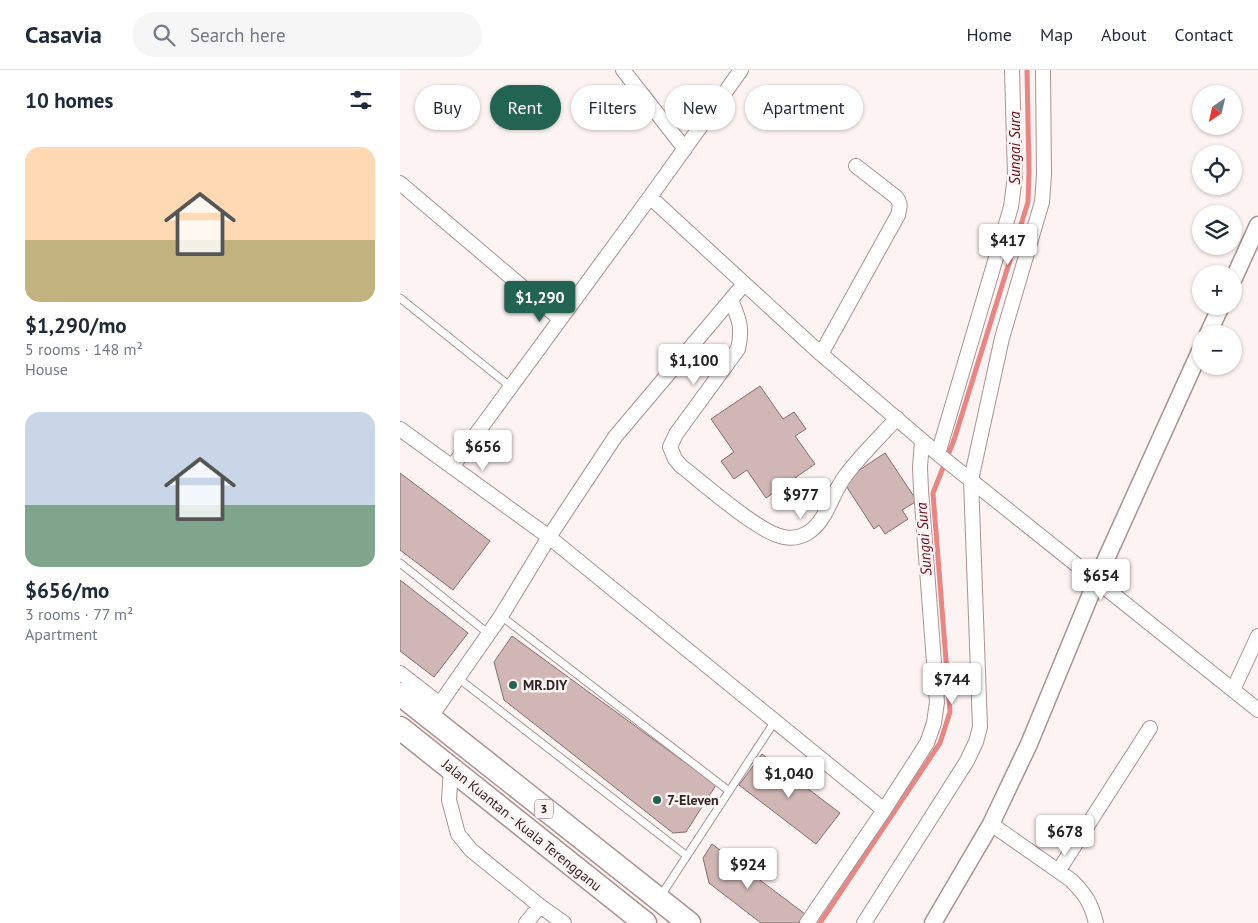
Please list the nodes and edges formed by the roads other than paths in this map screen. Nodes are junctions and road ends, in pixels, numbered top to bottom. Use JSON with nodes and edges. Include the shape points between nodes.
{"nodes":[{"id":1,"x":623,"y":70,"type":"edge"},
{"id":2,"x":741,"y":70,"type":"edge"},
{"id":3,"x":1012,"y":70,"type":"edge"},
{"id":4,"x":1043,"y":70,"type":"edge"},
{"id":5,"x":684,"y":149,"type":"junction"},
{"id":6,"x":856,"y":166,"type":"dead end"},
{"id":7,"x":400,"y":182,"type":"edge"},
{"id":8,"x":650,"y":197,"type":"junction"},
{"id":9,"x":1258,"y":225,"type":"edge"},
{"id":10,"x":1240,"y":265,"type":"edge"},
{"id":11,"x":744,"y":284,"type":"junction"},
{"id":12,"x":400,"y":298,"type":"edge"},
{"id":13,"x":731,"y":300,"type":"junction"},
{"id":14,"x":560,"y":319,"type":"junction"},
{"id":15,"x":821,"y":354,"type":"junction"},
{"id":16,"x":1192,"y":369,"type":"edge"},
{"id":17,"x":511,"y":387,"type":"junction"},
{"id":18,"x":897,"y":418,"type":"junction"},
{"id":19,"x":402,"y":434,"type":"edge"},
{"id":20,"x":922,"y":441,"type":"junction"},
{"id":21,"x":940,"y":455,"type":"junction"},
{"id":22,"x":452,"y":467,"type":"junction"},
{"id":23,"x":966,"y":475,"type":"junction"},
{"id":24,"x":549,"y":537,"type":"junction"},
{"id":25,"x":400,"y":563,"type":"edge"},
{"id":26,"x":1096,"y":579,"type":"junction"},
{"id":27,"x":501,"y":616,"type":"junction"},
{"id":28,"x":489,"y":634,"type":"junction"},
{"id":29,"x":1258,"y":636,"type":"edge"},
{"id":30,"x":400,"y":673,"type":"edge"},
{"id":31,"x":458,"y":678,"type":"junction"},
{"id":32,"x":1233,"y":690,"type":"junction"},
{"id":33,"x":400,"y":694,"type":"edge"},
{"id":34,"x":1258,"y":710,"type":"edge"},
{"id":35,"x":435,"y":711,"type":"junction"},
{"id":36,"x":775,"y":721,"type":"junction"},
{"id":37,"x":400,"y":728,"type":"edge"},
{"id":38,"x":1150,"y":728,"type":"dead end"},
{"id":39,"x":451,"y":768,"type":"junction"},
{"id":40,"x":729,"y":791,"type":"junction"},
{"id":41,"x":884,"y":810,"type":"junction"},
{"id":42,"x":991,"y":824,"type":"junction"},
{"id":43,"x":687,"y":856,"type":"junction"},
{"id":44,"x":1059,"y":870,"type":"junction"},
{"id":45,"x":658,"y":900,"type":"junction"},
{"id":46,"x":540,"y":906,"type":"junction"},
{"id":47,"x":637,"y":921,"type":"edge"},
{"id":48,"x":526,"y":923,"type":"edge"},
{"id":49,"x":564,"y":923,"type":"edge"},
{"id":50,"x":689,"y":923,"type":"edge"},
{"id":51,"x":807,"y":923,"type":"edge"},
{"id":52,"x":864,"y":923,"type":"edge"},
{"id":53,"x":934,"y":923,"type":"edge"},
{"id":54,"x":1096,"y":923,"type":"edge"}],
"edges":[{"from":1,"to":5,"type":"street"},
{"from":2,"to":5,"type":"street"},
{"from":3,"to":21,"type":"street","via":[[1015,176],[1011,207]]},
{"from":4,"to":23,"type":"street","via":[[1042,202]]},
{"from":5,"to":8,"type":"street"},
{"from":6,"to":15,"type":"street","via":[[896,197],[900,207]]},
{"from":7,"to":14,"type":"street"},
{"from":8,"to":11,"type":"street"},
{"from":8,"to":14,"type":"street"},
{"from":9,"to":10,"type":"street"},
{"from":11,"to":13,"type":"street"},
{"from":11,"to":15,"type":"street"},
{"from":12,"to":17,"type":"lane"},
{"from":13,"to":18,"type":"street","via":[[740,322],[738,349],[670,447],[681,466],[748,518],[783,537],[798,538],[810,531],[822,518],[845,475]]},
{"from":13,"to":24,"type":"street","via":[[615,437]]},
{"from":14,"to":17,"type":"street"},
{"from":15,"to":18,"type":"street"},
{"from":16,"to":26,"type":"street"},
{"from":17,"to":22,"type":"street"},
{"from":18,"to":20,"type":"street"},
{"from":19,"to":22,"type":"street"},
{"from":20,"to":21,"type":"street"},
{"from":20,"to":41,"type":"street","via":[[921,490],[938,702],[927,743]]},
{"from":21,"to":23,"type":"street"},
{"from":22,"to":24,"type":"street"},
{"from":23,"to":26,"type":"street"},
{"from":23,"to":52,"type":"street","via":[[980,727],[967,761]]},
{"from":24,"to":27,"type":"street"},
{"from":24,"to":36,"type":"street"},
{"from":25,"to":28,"type":"lane"},
{"from":26,"to":32,"type":"street"},
{"from":26,"to":42,"type":"street","via":[[1029,744]]},
{"from":27,"to":28,"type":"street"},
{"from":27,"to":40,"type":"lane"},
{"from":28,"to":31,"type":"street"},
{"from":29,"to":32,"type":"street"},
{"from":30,"to":35,"type":"street"},
{"from":31,"to":35,"type":"street"},
{"from":31,"to":43,"type":"lane"},
{"from":32,"to":34,"type":"street"},
{"from":33,"to":35,"type":"highway","name":"Jalan Kuantan - Kuala Terengganu","number":"3"},
{"from":35,"to":45,"type":"highway","name":"Jalan Kuantan - Kuala Terengganu","number":"3"},
{"from":36,"to":40,"type":"lane"},
{"from":36,"to":41,"type":"street"},
{"from":37,"to":39,"type":"highway","name":"Jalan Kuantan - Kuala Terengganu","number":"3"},
{"from":38,"to":44,"type":"street"},
{"from":39,"to":46,"type":"street","via":[[449,800],[458,834],[472,850]]},
{"from":39,"to":47,"type":"highway","name":"Jalan Kuantan - Kuala Terengganu","number":"3"},
{"from":40,"to":43,"type":"lane"},
{"from":41,"to":51,"type":"street"},
{"from":42,"to":44,"type":"street"},
{"from":42,"to":53,"type":"street"},
{"from":43,"to":45,"type":"lane"},
{"from":44,"to":54,"type":"street","via":[[1083,892]]},
{"from":45,"to":50,"type":"highway","name":"Jalan Kuantan - Kuala Terengganu","number":"3"},
{"from":46,"to":48,"type":"street"},
{"from":46,"to":49,"type":"street"}]}
